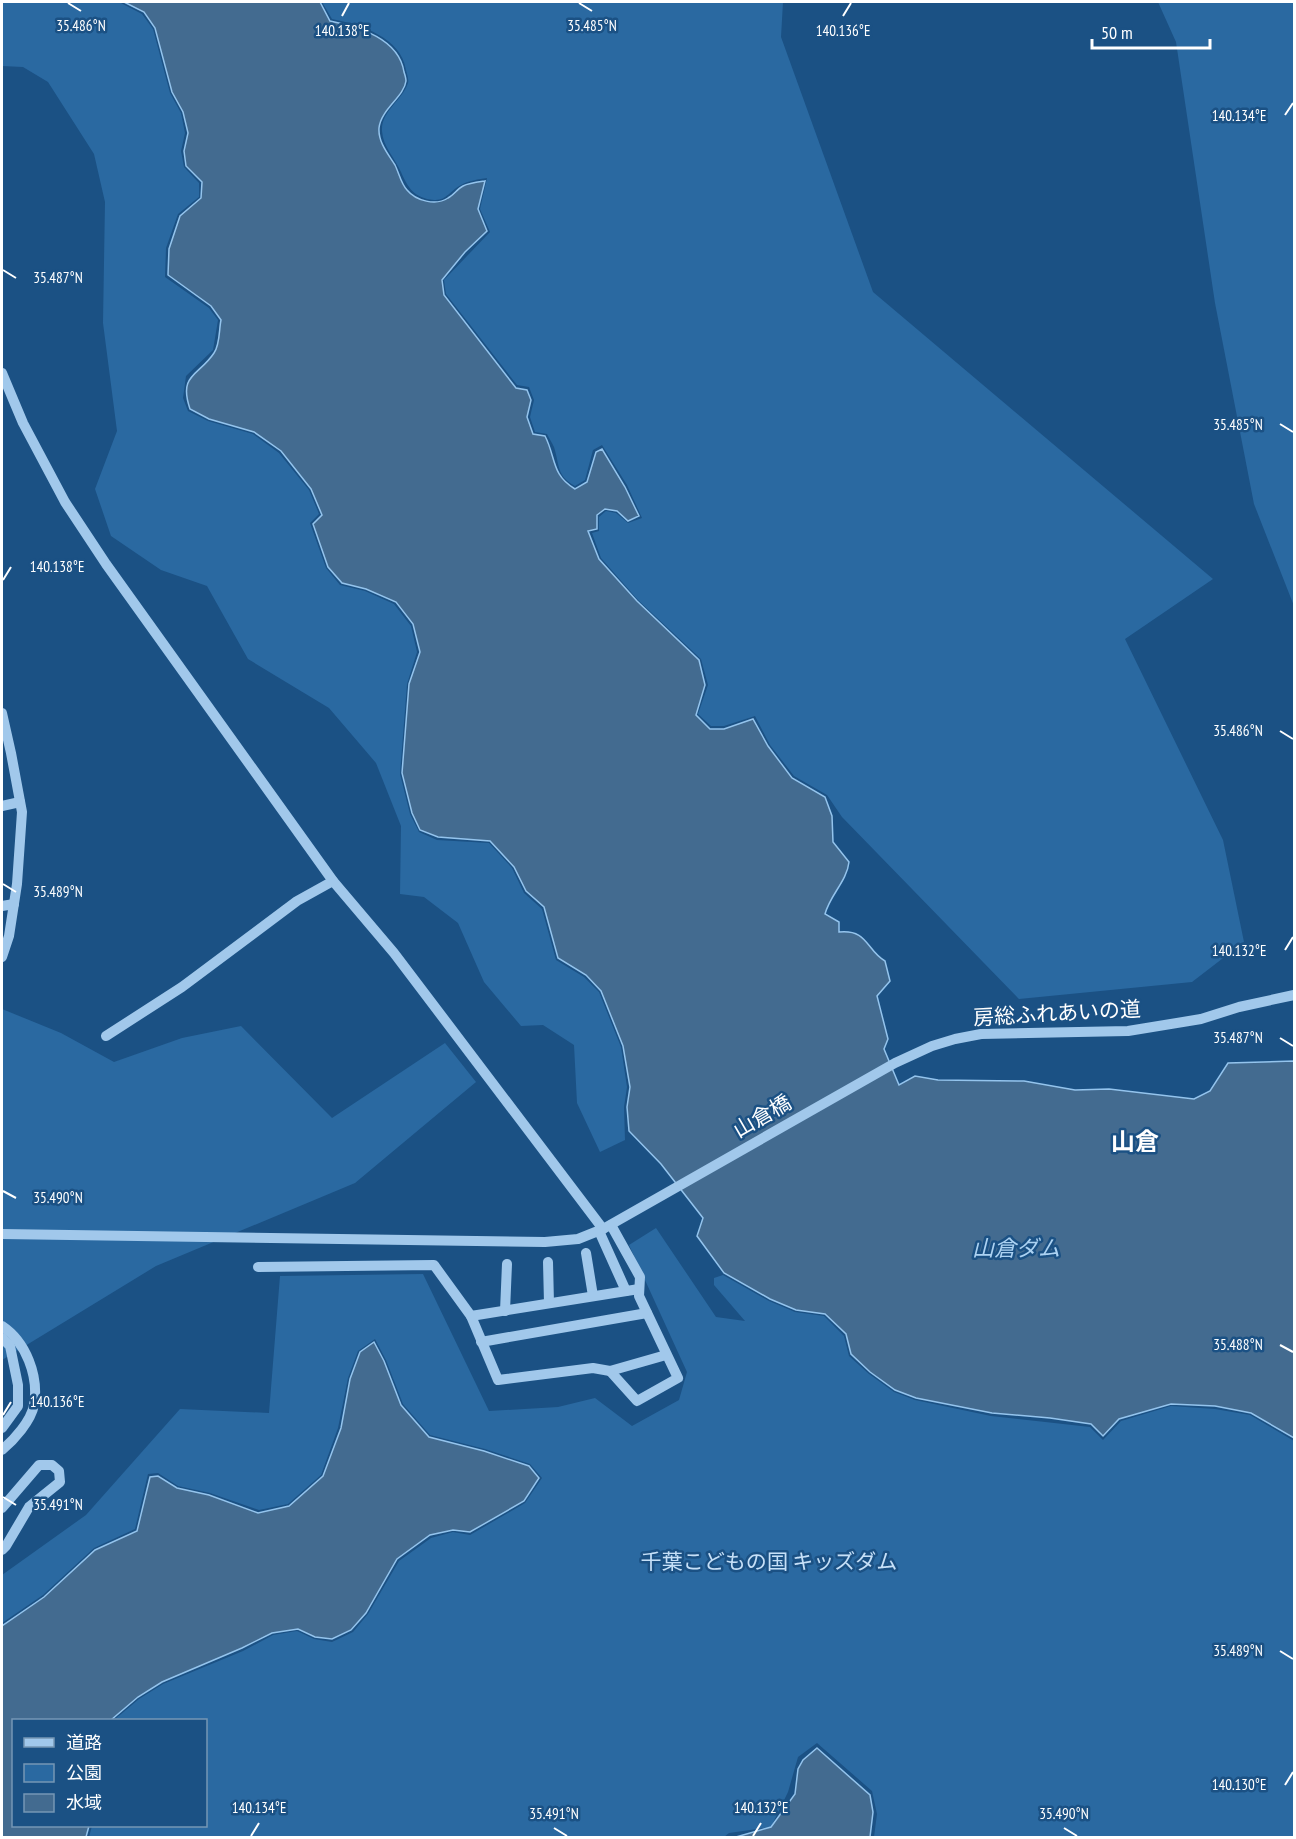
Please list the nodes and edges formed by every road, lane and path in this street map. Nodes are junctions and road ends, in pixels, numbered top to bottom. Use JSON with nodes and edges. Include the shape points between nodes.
{"nodes":[{"id":1,"x":2,"y":373,"type":"edge"},
{"id":2,"x":2,"y":713,"type":"edge"},
{"id":3,"x":20,"y":802,"type":"junction"},
{"id":4,"x":2,"y":806,"type":"edge"},
{"id":5,"x":333,"y":881,"type":"junction"},
{"id":6,"x":14,"y":904,"type":"junction"},
{"id":7,"x":2,"y":906,"type":"edge"},
{"id":8,"x":2,"y":957,"type":"edge"},
{"id":9,"x":1294,"y":995,"type":"edge"},
{"id":10,"x":106,"y":1036,"type":"dead end"},
{"id":11,"x":895,"y":1063,"type":"joint"},
{"id":12,"x":604,"y":1228,"type":"junction"},
{"id":13,"x":2,"y":1234,"type":"edge"},
{"id":14,"x":586,"y":1253,"type":"dead end"},
{"id":15,"x":548,"y":1262,"type":"dead end"},
{"id":16,"x":507,"y":1264,"type":"dead end"},
{"id":17,"x":258,"y":1267,"type":"dead end"},
{"id":18,"x":626,"y":1291,"type":"junction"},
{"id":19,"x":639,"y":1292,"type":"junction"},
{"id":20,"x":593,"y":1296,"type":"junction"},
{"id":21,"x":549,"y":1304,"type":"junction"},
{"id":22,"x":506,"y":1311,"type":"junction"},
{"id":23,"x":647,"y":1313,"type":"junction"},
{"id":24,"x":471,"y":1316,"type":"junction"},
{"id":25,"x":2,"y":1326,"type":"edge"},
{"id":26,"x":2,"y":1338,"type":"edge"},
{"id":27,"x":481,"y":1342,"type":"junction"},
{"id":28,"x":666,"y":1355,"type":"junction"},
{"id":29,"x":610,"y":1371,"type":"junction"},
{"id":30,"x":2,"y":1428,"type":"edge"},
{"id":31,"x":2,"y":1450,"type":"edge"},
{"id":32,"x":2,"y":1508,"type":"edge"},
{"id":33,"x":2,"y":1550,"type":"edge"}],
"edges":[{"from":1,"to":5,"type":"street","via":[[23,423],[65,502]]},
{"from":2,"to":3,"type":"street"},
{"from":3,"to":4,"type":"street"},
{"from":3,"to":6,"type":"street"},
{"from":5,"to":10,"type":"street","via":[[297,901],[182,987]]},
{"from":5,"to":12,"type":"street","via":[[394,953]]},
{"from":6,"to":7,"type":"street"},
{"from":6,"to":8,"type":"street"},
{"from":9,"to":11,"type":"street","name":"房総ふれあいの道","via":[[1201,1019],[1128,1031],[973,1036],[932,1046]]},
{"from":11,"to":12,"type":"street","name":"山倉橋"},
{"from":12,"to":13,"type":"street","name":"山倉橋","via":[[578,1239],[545,1242]]},
{"from":12,"to":18,"type":"street"},
{"from":12,"to":19,"type":"street","via":[[640,1277]]},
{"from":14,"to":20,"type":"street"},
{"from":15,"to":21,"type":"street"},
{"from":16,"to":22,"type":"street"},
{"from":17,"to":24,"type":"street","via":[[434,1265]]},
{"from":18,"to":19,"type":"street"},
{"from":18,"to":20,"type":"street"},
{"from":19,"to":23,"type":"street"},
{"from":20,"to":21,"type":"street"},
{"from":21,"to":22,"type":"street"},
{"from":22,"to":24,"type":"street"},
{"from":23,"to":27,"type":"street"},
{"from":23,"to":28,"type":"street"},
{"from":24,"to":27,"type":"street"},
{"from":25,"to":31,"type":"street","via":[[20,1343],[35,1382],[34,1407],[16,1439]]},
{"from":26,"to":30,"type":"street","via":[[10,1346],[18,1385],[18,1406]]},
{"from":27,"to":29,"type":"street","via":[[498,1380],[593,1368]]},
{"from":28,"to":29,"type":"street"},
{"from":28,"to":29,"type":"street","via":[[678,1378],[637,1401]]},
{"from":32,"to":33,"type":"street","via":[[39,1465],[52,1465],[59,1472],[60,1482],[29,1507]]}]}
